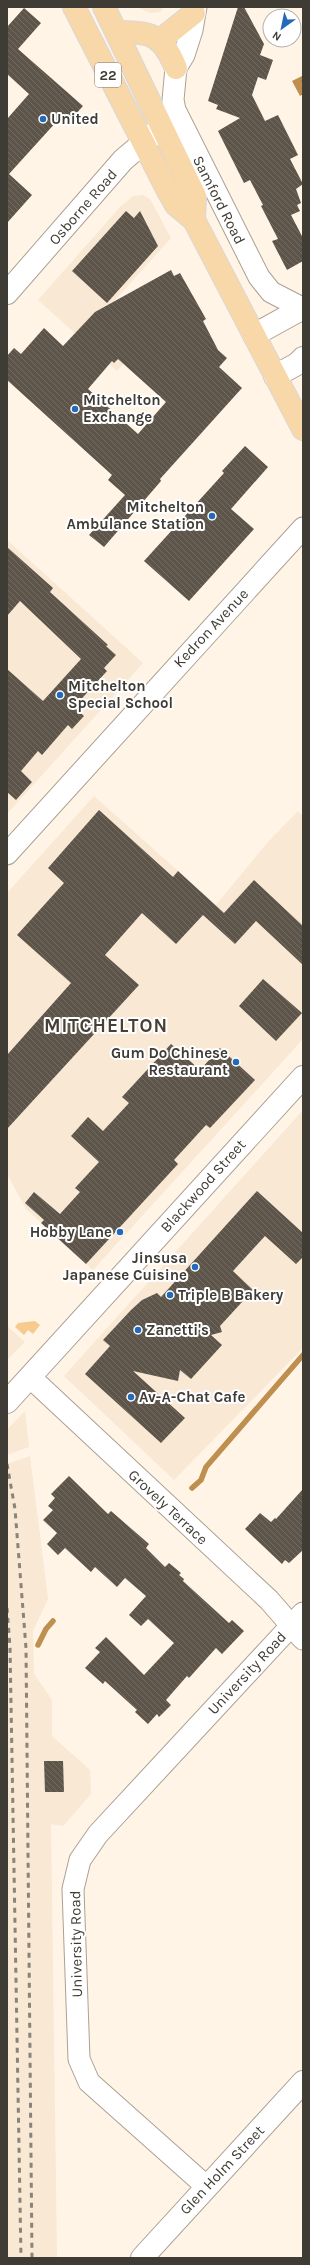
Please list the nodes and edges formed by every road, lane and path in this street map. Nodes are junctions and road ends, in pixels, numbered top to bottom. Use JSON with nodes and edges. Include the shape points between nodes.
{"nodes":[{"id":1,"x":74,"y":7,"type":"edge"},
{"id":2,"x":104,"y":7,"type":"edge"},
{"id":3,"x":195,"y":10,"type":"edge"},
{"id":4,"x":117,"y":32,"type":"junction"},
{"id":5,"x":159,"y":40,"type":"junction"},
{"id":6,"x":176,"y":68,"type":"junction"},
{"id":7,"x":163,"y":126,"type":"junction"},
{"id":8,"x":143,"y":142,"type":"junction"},
{"id":9,"x":194,"y":220,"type":"junction"},
{"id":10,"x":7,"y":293,"type":"edge"},
{"id":11,"x":302,"y":308,"type":"edge"},
{"id":12,"x":254,"y":335,"type":"junction"},
{"id":13,"x":303,"y":358,"type":"edge"},
{"id":14,"x":275,"y":376,"type":"junction"},
{"id":15,"x":303,"y":429,"type":"edge"},
{"id":16,"x":303,"y":528,"type":"edge"},
{"id":17,"x":7,"y":854,"type":"edge"},
{"id":18,"x":303,"y":1076,"type":"edge"},
{"id":19,"x":30,"y":1377,"type":"junction"},
{"id":20,"x":7,"y":1402,"type":"edge"},
{"id":21,"x":299,"y":1626,"type":"edge"},
{"id":22,"x":303,"y":2082,"type":"edge"},
{"id":23,"x":207,"y":2186,"type":"junction"},
{"id":24,"x":142,"y":2258,"type":"edge"}],
"edges":[{"from":1,"to":8,"type":"main road","name":"Samford Road","number":"22"},
{"from":2,"to":4,"type":"main road","name":"Samford Road","number":"22"},
{"from":3,"to":5,"type":"main road"},
{"from":3,"to":6,"type":"street","via":[[184,55]]},
{"from":4,"to":5,"type":"main road","via":[[147,33]]},
{"from":4,"to":7,"type":"main road","name":"Samford Road","number":"22"},
{"from":5,"to":6,"type":"main road"},
{"from":6,"to":11,"type":"street","name":"Samford Road","via":[[173,100],[176,110],[259,277],[270,292]]},
{"from":7,"to":8,"type":"street","name":"Osborne Road"},
{"from":7,"to":9,"type":"main road","name":"Samford Road","number":"22","via":[[195,196]]},
{"from":8,"to":9,"type":"main road","name":"Samford Road","number":"22","via":[[176,205]]},
{"from":8,"to":10,"type":"street","name":"Osborne Road","via":[[124,160]]},
{"from":9,"to":12,"type":"main road","name":"Samford Road","number":"22"},
{"from":11,"to":12,"type":"street"},
{"from":12,"to":14,"type":"main road","name":"Samford Road","number":"22"},
{"from":13,"to":14,"type":"street"},
{"from":14,"to":15,"type":"main road","name":"Samford Road","number":"22"},
{"from":16,"to":17,"type":"street","name":"Kedron Avenue"},
{"from":18,"to":19,"type":"street","name":"Blackwood Street"},
{"from":19,"to":20,"type":"street","name":"Blackwood Street"},
{"from":19,"to":21,"type":"street","name":"Grovely Terrace"},
{"from":21,"to":23,"type":"street","name":"University Road","via":[[98,1834],[80,1860],[73,1889],[78,2060],[88,2082]]},
{"from":22,"to":23,"type":"street","name":"Glen Holm Street"},
{"from":23,"to":24,"type":"street","name":"Glen Holm Street"}]}
